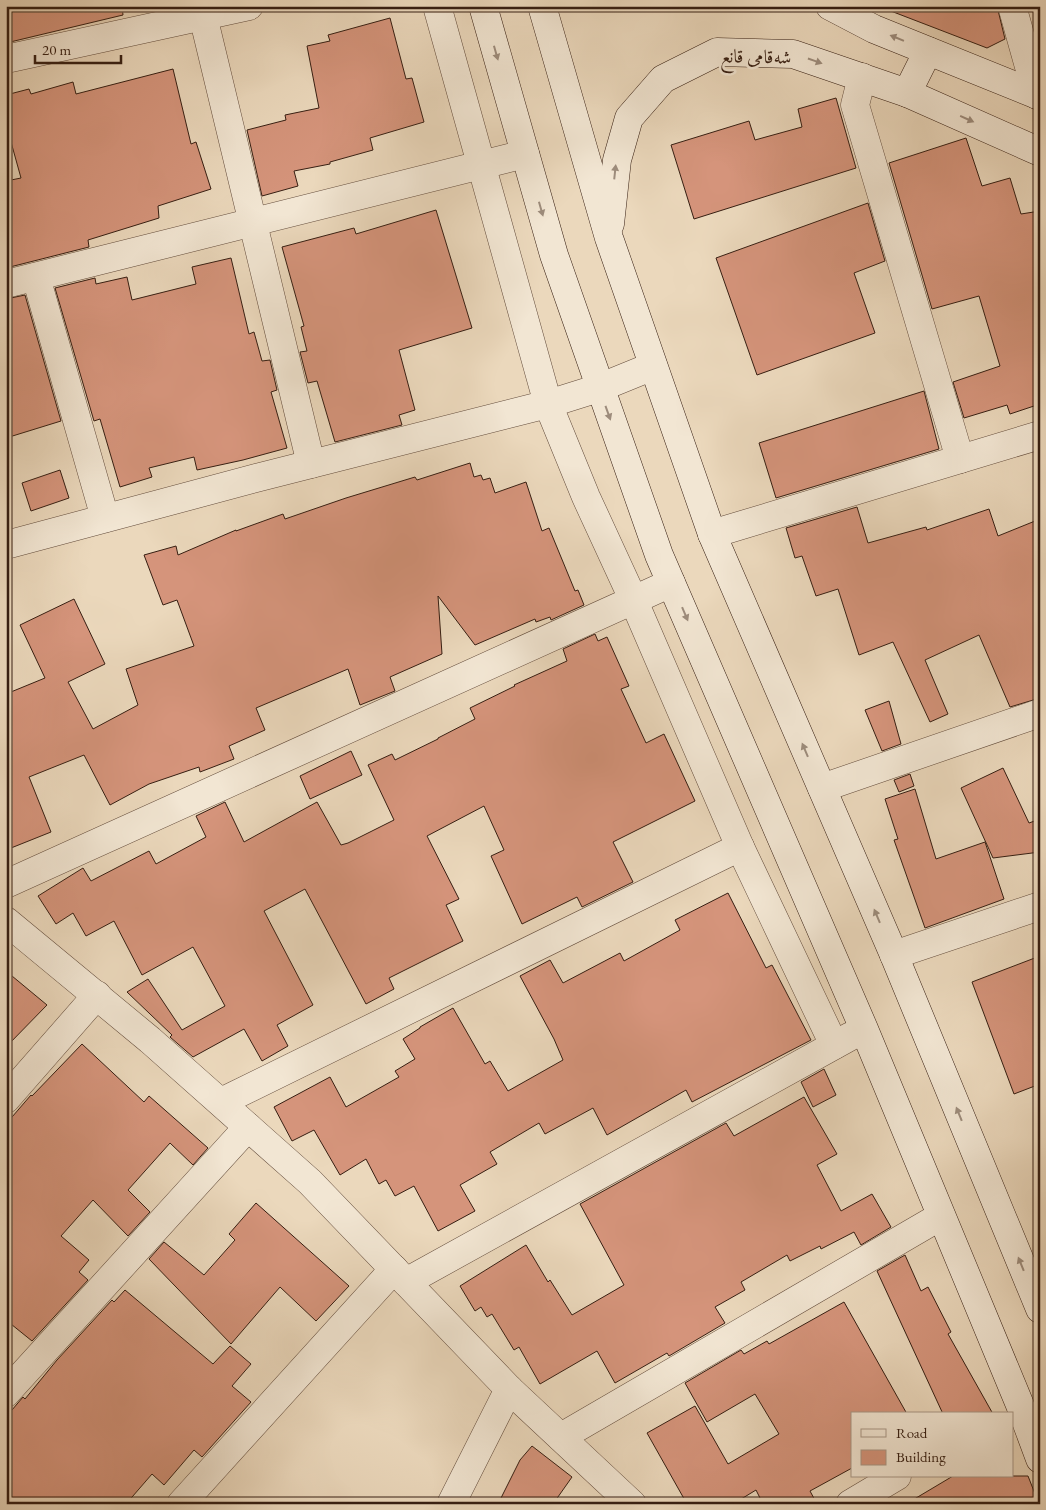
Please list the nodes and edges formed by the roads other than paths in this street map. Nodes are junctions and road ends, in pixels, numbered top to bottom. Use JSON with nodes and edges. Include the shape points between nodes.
{"nodes":[{"id":1,"x":249,"y":6,"type":"edge"},
{"id":2,"x":437,"y":6,"type":"edge"},
{"id":3,"x":483,"y":6,"type":"edge"},
{"id":4,"x":542,"y":6,"type":"edge"},
{"id":5,"x":830,"y":6,"type":"edge"},
{"id":6,"x":1012,"y":6,"type":"edge"},
{"id":7,"x":203,"y":16,"type":"junction"},
{"id":8,"x":928,"y":51,"type":"junction"},
{"id":9,"x":6,"y":59,"type":"edge"},
{"id":10,"x":862,"y":77,"type":"junction"},
{"id":11,"x":907,"y":93,"type":"junction"},
{"id":12,"x":1038,"y":96,"type":"edge"},
{"id":13,"x":1040,"y":152,"type":"edge"},
{"id":14,"x":525,"y":154,"type":"junction"},
{"id":15,"x":482,"y":166,"type":"junction"},
{"id":16,"x":253,"y":222,"type":"junction"},
{"id":17,"x":609,"y":238,"type":"junction"},
{"id":18,"x":36,"y":277,"type":"junction"},
{"id":19,"x":6,"y":284,"type":"edge"},
{"id":20,"x":653,"y":366,"type":"junction"},
{"id":21,"x":599,"y":388,"type":"junction"},
{"id":22,"x":548,"y":404,"type":"junction"},
{"id":23,"x":1040,"y":435,"type":"edge"},
{"id":24,"x":960,"y":459,"type":"junction"},
{"id":25,"x":311,"y":464,"type":"junction"},
{"id":26,"x":105,"y":518,"type":"junction"},
{"id":27,"x":712,"y":534,"type":"junction"},
{"id":28,"x":6,"y":545,"type":"edge"},
{"id":29,"x":671,"y":583,"type":"junction"},
{"id":30,"x":633,"y":599,"type":"junction"},
{"id":31,"x":1040,"y":713,"type":"edge"},
{"id":32,"x":822,"y":788,"type":"junction"},
{"id":33,"x":740,"y":847,"type":"junction"},
{"id":34,"x":6,"y":884,"type":"edge"},
{"id":35,"x":1040,"y":906,"type":"edge"},
{"id":36,"x":6,"y":921,"type":"edge"},
{"id":37,"x":894,"y":955,"type":"junction"},
{"id":38,"x":97,"y":995,"type":"junction"},
{"id":39,"x":864,"y":1029,"type":"junction"},
{"id":40,"x":834,"y":1045,"type":"junction"},
{"id":41,"x":6,"y":1098,"type":"edge"},
{"id":42,"x":221,"y":1102,"type":"junction"},
{"id":43,"x":248,"y":1126,"type":"junction"},
{"id":44,"x":941,"y":1216,"type":"junction"},
{"id":45,"x":400,"y":1275,"type":"junction"},
{"id":46,"x":1040,"y":1310,"type":"edge"},
{"id":47,"x":509,"y":1389,"type":"junction"},
{"id":48,"x":6,"y":1393,"type":"edge"},
{"id":49,"x":1012,"y":1410,"type":"edge"},
{"id":50,"x":1014,"y":1414,"type":"edge"},
{"id":51,"x":561,"y":1437,"type":"junction"},
{"id":52,"x":1040,"y":1460,"type":"edge"},
{"id":53,"x":894,"y":1478,"type":"edge"},
{"id":54,"x":181,"y":1504,"type":"edge"},
{"id":55,"x":451,"y":1504,"type":"edge"},
{"id":56,"x":632,"y":1504,"type":"edge"},
{"id":57,"x":850,"y":1504,"type":"edge"}],
"edges":[{"from":1,"to":7,"type":"street"},
{"from":2,"to":15,"type":"street"},
{"from":3,"to":14,"type":"street","one_way":true},
{"from":4,"to":17,"type":"street"},
{"from":8,"to":5,"type":"street","one_way":true,"via":[[874,29]]},
{"from":6,"to":12,"type":"street"},
{"from":7,"to":9,"type":"street"},
{"from":7,"to":16,"type":"street"},
{"from":8,"to":11,"type":"street"},
{"from":8,"to":12,"type":"street"},
{"from":10,"to":11,"type":"street","name":"شەقامی قانع"},
{"from":17,"to":10,"type":"street","name":"شەقامی قانع","one_way":true,"via":[[617,160],[629,118],[663,79],[717,52],[793,54]]},
{"from":10,"to":24,"type":"street","via":[[855,106]]},
{"from":11,"to":13,"type":"street","name":"شەقامی قانع","one_way":true},
{"from":14,"to":15,"type":"street"},
{"from":14,"to":21,"type":"street","one_way":true,"via":[[554,256]]},
{"from":15,"to":16,"type":"street"},
{"from":15,"to":22,"type":"street"},
{"from":16,"to":18,"type":"street"},
{"from":16,"to":25,"type":"street"},
{"from":17,"to":20,"type":"street"},
{"from":18,"to":19,"type":"street"},
{"from":18,"to":26,"type":"street"},
{"from":20,"to":21,"type":"street"},
{"from":20,"to":27,"type":"street"},
{"from":21,"to":22,"type":"street"},
{"from":21,"to":29,"type":"street","one_way":true},
{"from":22,"to":25,"type":"street"},
{"from":22,"to":30,"type":"street"},
{"from":23,"to":24,"type":"street"},
{"from":24,"to":27,"type":"street"},
{"from":25,"to":26,"type":"street"},
{"from":26,"to":28,"type":"street"},
{"from":32,"to":27,"type":"street","one_way":true},
{"from":29,"to":30,"type":"street"},
{"from":29,"to":39,"type":"street","one_way":true},
{"from":30,"to":33,"type":"street"},
{"from":30,"to":34,"type":"street"},
{"from":31,"to":32,"type":"street"},
{"from":37,"to":32,"type":"street","one_way":true},
{"from":33,"to":40,"type":"street"},
{"from":33,"to":42,"type":"street"},
{"from":35,"to":37,"type":"street"},
{"from":36,"to":38,"type":"street"},
{"from":46,"to":37,"type":"street","one_way":true},
{"from":38,"to":41,"type":"street"},
{"from":38,"to":42,"type":"street"},
{"from":39,"to":40,"type":"street"},
{"from":39,"to":44,"type":"street"},
{"from":40,"to":45,"type":"street"},
{"from":42,"to":43,"type":"street"},
{"from":43,"to":45,"type":"street","via":[[310,1182]]},
{"from":43,"to":48,"type":"street"},
{"from":44,"to":49,"type":"street"},
{"from":44,"to":51,"type":"street"},
{"from":45,"to":47,"type":"street"},
{"from":45,"to":54,"type":"street"},
{"from":47,"to":51,"type":"street"},
{"from":47,"to":55,"type":"street"},
{"from":50,"to":52,"type":"street"},
{"from":51,"to":56,"type":"street"},
{"from":53,"to":57,"type":"street"}]}
